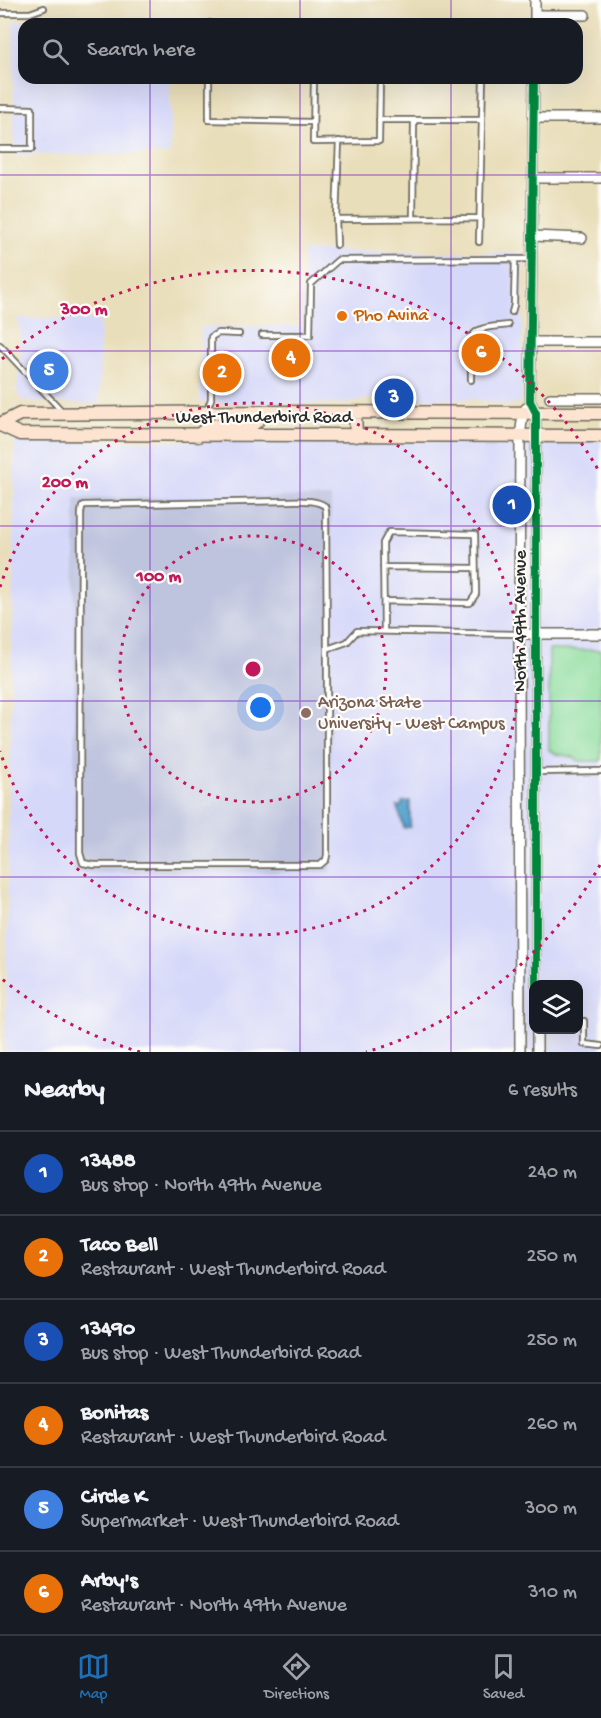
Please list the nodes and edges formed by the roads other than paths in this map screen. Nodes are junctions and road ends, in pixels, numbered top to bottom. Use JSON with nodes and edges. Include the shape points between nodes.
{"nodes":[{"id":1,"x":535,"y":0,"type":"edge"},
{"id":2,"x":44,"y":9,"type":"dead end"},
{"id":3,"x":0,"y":13,"type":"edge"},
{"id":4,"x":585,"y":15,"type":"dead end"},
{"id":5,"x":535,"y":18,"type":"edge"},
{"id":6,"x":555,"y":18,"type":"edge"},
{"id":7,"x":209,"y":84,"type":"edge"},
{"id":8,"x":314,"y":84,"type":"edge"},
{"id":9,"x":380,"y":84,"type":"edge"},
{"id":10,"x":483,"y":84,"type":"edge"},
{"id":11,"x":534,"y":84,"type":"edge"},
{"id":12,"x":0,"y":108,"type":"edge"},
{"id":13,"x":533,"y":118,"type":"junction"},
{"id":14,"x":601,"y":118,"type":"edge"},
{"id":15,"x":379,"y":120,"type":"junction"},
{"id":16,"x":482,"y":120,"type":"junction"},
{"id":17,"x":414,"y":121,"type":"junction"},
{"id":18,"x":313,"y":122,"type":"junction"},
{"id":19,"x":339,"y":141,"type":"junction"},
{"id":20,"x":0,"y":149,"type":"edge"},
{"id":21,"x":533,"y":178,"type":"junction"},
{"id":22,"x":601,"y":178,"type":"edge"},
{"id":23,"x":413,"y":218,"type":"junction"},
{"id":24,"x":480,"y":218,"type":"junction"},
{"id":25,"x":336,"y":219,"type":"junction"},
{"id":26,"x":532,"y":236,"type":"junction"},
{"id":27,"x":582,"y":238,"type":"dead end"},
{"id":28,"x":479,"y":242,"type":"dead end"},
{"id":29,"x":337,"y":245,"type":"dead end"},
{"id":30,"x":515,"y":259,"type":"junction"},
{"id":31,"x":532,"y":259,"type":"junction"},
{"id":32,"x":512,"y":312,"type":"dead end"},
{"id":33,"x":508,"y":325,"type":"dead end"},
{"id":34,"x":239,"y":334,"type":"dead end"},
{"id":35,"x":262,"y":335,"type":"dead end"},
{"id":36,"x":531,"y":342,"type":"junction"},
{"id":37,"x":601,"y":342,"type":"edge"},
{"id":38,"x":0,"y":345,"type":"edge"},
{"id":39,"x":471,"y":380,"type":"dead end"},
{"id":40,"x":550,"y":398,"type":"dead end"},
{"id":41,"x":568,"y":398,"type":"junction"},
{"id":42,"x":601,"y":398,"type":"edge"},
{"id":43,"x":530,"y":401,"type":"junction"},
{"id":44,"x":262,"y":412,"type":"junction"},
{"id":45,"x":206,"y":413,"type":"junction"},
{"id":46,"x":355,"y":413,"type":"junction"},
{"id":47,"x":523,"y":413,"type":"junction"},
{"id":48,"x":536,"y":413,"type":"junction"},
{"id":49,"x":568,"y":413,"type":"junction"},
{"id":50,"x":601,"y":413,"type":"edge"},
{"id":51,"x":66,"y":414,"type":"junction"},
{"id":52,"x":0,"y":424,"type":"edge"},
{"id":53,"x":198,"y":436,"type":"junction"},
{"id":54,"x":356,"y":436,"type":"junction"},
{"id":55,"x":601,"y":436,"type":"edge"},
{"id":56,"x":520,"y":437,"type":"junction"},
{"id":57,"x":536,"y":437,"type":"junction"},
{"id":58,"x":383,"y":567,"type":"junction"},
{"id":59,"x":475,"y":568,"type":"junction"},
{"id":60,"x":384,"y":601,"type":"junction"},
{"id":61,"x":384,"y":631,"type":"junction"},
{"id":62,"x":519,"y":634,"type":"junction"},
{"id":63,"x":536,"y":634,"type":"junction"},
{"id":64,"x":601,"y":634,"type":"edge"},
{"id":65,"x":327,"y":649,"type":"junction"},
{"id":66,"x":601,"y":771,"type":"edge"},
{"id":67,"x":536,"y":772,"type":"junction"},
{"id":68,"x":536,"y":980,"type":"edge"},
{"id":69,"x":584,"y":1022,"type":"dead end"},
{"id":70,"x":537,"y":1034,"type":"edge"},
{"id":71,"x":601,"y":1046,"type":"edge"},
{"id":72,"x":520,"y":1052,"type":"edge"},
{"id":73,"x":537,"y":1052,"type":"edge"}],
"edges":[{"from":1,"to":5,"type":"street"},
{"from":2,"to":3,"type":"lane"},
{"from":4,"to":6,"type":"street"},
{"from":7,"to":18,"type":"lane","via":[[209,120]]},
{"from":8,"to":18,"type":"lane"},
{"from":9,"to":15,"type":"lane"},
{"from":10,"to":16,"type":"lane"},
{"from":11,"to":13,"type":"street","name":"North 49th Avenue"},
{"from":12,"to":20,"type":"lane","via":[[32,109],[32,148]]},
{"from":13,"to":14,"type":"street"},
{"from":13,"to":21,"type":"street","name":"North 49th Avenue"},
{"from":15,"to":17,"type":"lane"},
{"from":15,"to":19,"type":"lane","via":[[379,141]]},
{"from":16,"to":17,"type":"lane"},
{"from":16,"to":24,"type":"lane"},
{"from":17,"to":23,"type":"lane"},
{"from":18,"to":19,"type":"lane","via":[[313,142]]},
{"from":19,"to":25,"type":"lane"},
{"from":21,"to":22,"type":"street"},
{"from":21,"to":26,"type":"street","name":"North 49th Avenue"},
{"from":23,"to":24,"type":"lane"},
{"from":23,"to":25,"type":"lane"},
{"from":24,"to":28,"type":"lane"},
{"from":25,"to":29,"type":"lane"},
{"from":26,"to":27,"type":"street"},
{"from":26,"to":31,"type":"street","name":"North 49th Avenue"},
{"from":30,"to":31,"type":"lane"},
{"from":30,"to":32,"type":"lane"},
{"from":30,"to":35,"type":"lane","via":[[338,260],[310,284],[310,335]]},
{"from":31,"to":36,"type":"street","name":"North 49th Avenue"},
{"from":33,"to":39,"type":"lane","via":[[472,333]]},
{"from":34,"to":45,"type":"lane","via":[[218,333],[211,337],[211,399]]},
{"from":36,"to":37,"type":"street"},
{"from":36,"to":43,"type":"street","name":"North 49th Avenue"},
{"from":38,"to":51,"type":"lane"},
{"from":40,"to":41,"type":"street"},
{"from":41,"to":42,"type":"street"},
{"from":41,"to":49,"type":"lane"},
{"from":43,"to":47,"type":"street","name":"North 49th Avenue"},
{"from":43,"to":48,"type":"street","name":"North 49th Avenue"},
{"from":44,"to":45,"type":"main road","name":"West Thunderbird Road"},
{"from":44,"to":46,"type":"main road","name":"West Thunderbird Road"},
{"from":44,"to":53,"type":"main road","via":[[258,421],[250,425],[209,426]]},
{"from":45,"to":51,"type":"main road","name":"West Thunderbird Road"},
{"from":46,"to":47,"type":"main road","name":"West Thunderbird Road"},
{"from":46,"to":54,"type":"main road"},
{"from":47,"to":48,"type":"main road","name":"West Thunderbird Road"},
{"from":47,"to":56,"type":"street","name":"North 49th Avenue"},
{"from":48,"to":49,"type":"main road","name":"West Thunderbird Road"},
{"from":48,"to":57,"type":"street","name":"North 49th Avenue"},
{"from":49,"to":50,"type":"main road","name":"West Thunderbird Road"},
{"from":51,"to":52,"type":"main road","name":"West Thunderbird Road","via":[[20,414]]},
{"from":52,"to":53,"type":"main road","name":"West Thunderbird Road","via":[[20,434]]},
{"from":53,"to":54,"type":"main road","name":"West Thunderbird Road"},
{"from":54,"to":56,"type":"main road","name":"West Thunderbird Road"},
{"from":55,"to":57,"type":"main road","name":"West Thunderbird Road"},
{"from":56,"to":57,"type":"main road","name":"West Thunderbird Road"},
{"from":56,"to":62,"type":"street","name":"North 49th Avenue"},
{"from":57,"to":63,"type":"street","name":"North 49th Avenue"},
{"from":58,"to":59,"type":"lane"},
{"from":58,"to":59,"type":"lane","via":[[383,543],[389,532],[475,534]]},
{"from":58,"to":60,"type":"lane"},
{"from":59,"to":60,"type":"lane","via":[[476,594],[470,603]]},
{"from":60,"to":61,"type":"lane"},
{"from":61,"to":62,"type":"lane"},
{"from":61,"to":65,"type":"lane","via":[[357,631],[347,642]]},
{"from":62,"to":63,"type":"street"},
{"from":62,"to":72,"type":"street","name":"North 49th Avenue"},
{"from":63,"to":64,"type":"street"},
{"from":63,"to":67,"type":"street","name":"North 49th Avenue"},
{"from":65,"to":65,"type":"lane","via":[[324,862],[83,863],[80,783],[84,505],[321,503],[326,512]]},
{"from":66,"to":67,"type":"lane"},
{"from":67,"to":68,"type":"street","name":"North 49th Avenue"},
{"from":69,"to":71,"type":"lane","via":[[584,1044]]},
{"from":70,"to":73,"type":"street"}]}
